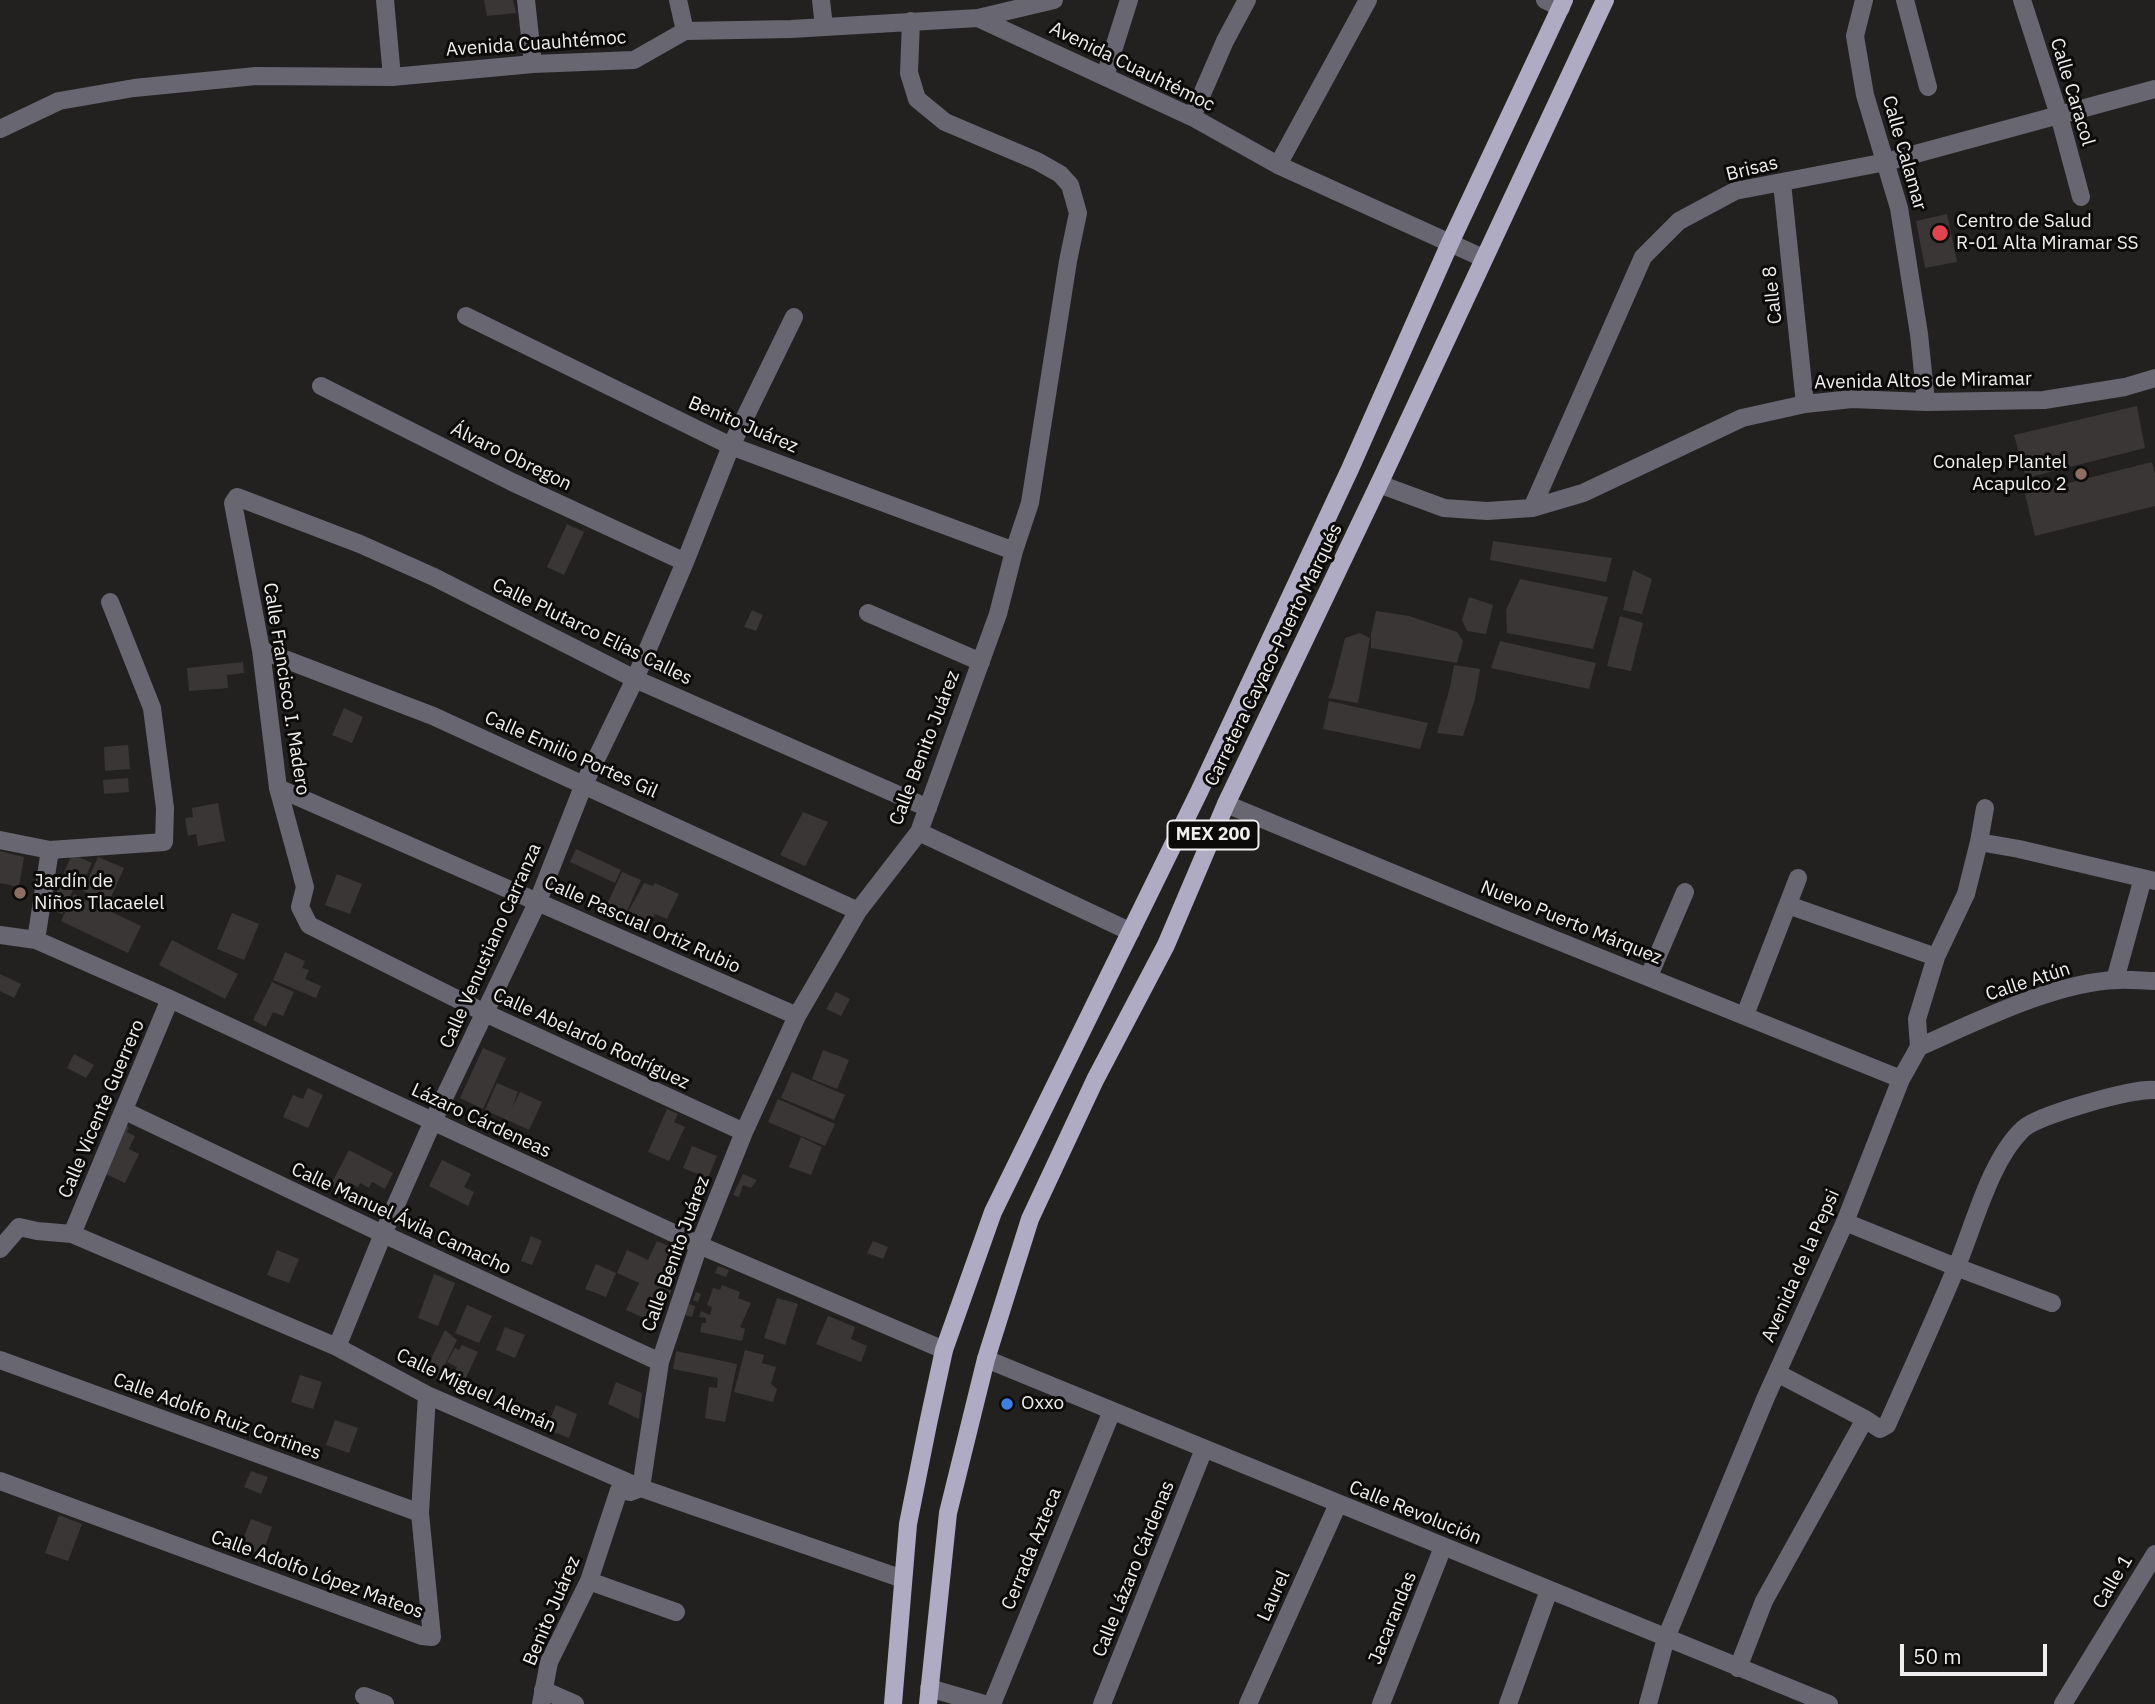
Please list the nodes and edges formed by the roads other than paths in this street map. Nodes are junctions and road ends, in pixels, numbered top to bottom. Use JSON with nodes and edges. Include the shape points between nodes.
{"nodes":[{"id":1,"x":385,"y":0,"type":"edge"},
{"id":2,"x":526,"y":0,"type":"edge"},
{"id":3,"x":678,"y":0,"type":"edge"},
{"id":4,"x":821,"y":0,"type":"edge"},
{"id":5,"x":1054,"y":0,"type":"edge"},
{"id":6,"x":1129,"y":0,"type":"edge"},
{"id":7,"x":1247,"y":0,"type":"edge"},
{"id":8,"x":1368,"y":0,"type":"edge"},
{"id":9,"x":1605,"y":0,"type":"edge"},
{"id":10,"x":1864,"y":0,"type":"edge"},
{"id":11,"x":1905,"y":0,"type":"edge"},
{"id":12,"x":2022,"y":0,"type":"edge"},
{"id":13,"x":1557,"y":3,"type":"edge"},
{"id":14,"x":978,"y":18,"type":"junction"},
{"id":15,"x":911,"y":21,"type":"junction"},
{"id":16,"x":824,"y":27,"type":"junction"},
{"id":17,"x":685,"y":31,"type":"junction"},
{"id":18,"x":533,"y":64,"type":"junction"},
{"id":19,"x":1105,"y":76,"type":"junction"},
{"id":20,"x":392,"y":77,"type":"junction"},
{"id":21,"x":1928,"y":87,"type":"dead end"},
{"id":22,"x":2155,"y":89,"type":"edge"},
{"id":23,"x":2059,"y":115,"type":"junction"},
{"id":24,"x":1192,"y":117,"type":"junction"},
{"id":25,"x":0,"y":129,"type":"edge"},
{"id":26,"x":1886,"y":162,"type":"junction"},
{"id":27,"x":1278,"y":165,"type":"junction"},
{"id":28,"x":1782,"y":183,"type":"junction"},
{"id":29,"x":2081,"y":197,"type":"dead end"},
{"id":30,"x":1450,"y":243,"type":"junction"},
{"id":31,"x":1483,"y":258,"type":"junction"},
{"id":32,"x":466,"y":316,"type":"dead end"},
{"id":33,"x":794,"y":317,"type":"dead end"},
{"id":34,"x":2155,"y":378,"type":"edge"},
{"id":35,"x":321,"y":386,"type":"dead end"},
{"id":36,"x":1926,"y":402,"type":"junction"},
{"id":37,"x":1805,"y":404,"type":"junction"},
{"id":38,"x":731,"y":446,"type":"junction"},
{"id":39,"x":1379,"y":484,"type":"junction"},
{"id":40,"x":237,"y":497,"type":"joint"},
{"id":41,"x":1532,"y":508,"type":"junction"},
{"id":42,"x":1014,"y":551,"type":"junction"},
{"id":43,"x":685,"y":562,"type":"junction"},
{"id":44,"x":110,"y":602,"type":"dead end"},
{"id":45,"x":868,"y":613,"type":"dead end"},
{"id":46,"x":261,"y":650,"type":"junction"},
{"id":47,"x":981,"y":662,"type":"junction"},
{"id":48,"x":635,"y":679,"type":"junction"},
{"id":49,"x":584,"y":783,"type":"junction"},
{"id":50,"x":278,"y":788,"type":"junction"},
{"id":51,"x":1226,"y":804,"type":"junction"},
{"id":52,"x":928,"y":808,"type":"junction"},
{"id":53,"x":1985,"y":808,"type":"dead end"},
{"id":54,"x":919,"y":832,"type":"junction"},
{"id":55,"x":0,"y":840,"type":"edge"},
{"id":56,"x":1979,"y":842,"type":"junction"},
{"id":57,"x":50,"y":850,"type":"junction"},
{"id":58,"x":1798,"y":878,"type":"dead end"},
{"id":59,"x":2149,"y":880,"type":"edge"},
{"id":60,"x":1685,"y":892,"type":"dead end"},
{"id":61,"x":538,"y":901,"type":"junction"},
{"id":62,"x":1788,"y":905,"type":"junction"},
{"id":63,"x":858,"y":911,"type":"junction"},
{"id":64,"x":309,"y":925,"type":"joint"},
{"id":65,"x":1131,"y":932,"type":"junction"},
{"id":66,"x":0,"y":935,"type":"edge"},
{"id":67,"x":36,"y":940,"type":"junction"},
{"id":68,"x":1936,"y":957,"type":"junction"},
{"id":69,"x":1649,"y":976,"type":"junction"},
{"id":70,"x":2115,"y":980,"type":"junction"},
{"id":71,"x":2155,"y":981,"type":"edge"},
{"id":72,"x":170,"y":999,"type":"junction"},
{"id":73,"x":485,"y":1013,"type":"junction"},
{"id":74,"x":1745,"y":1015,"type":"junction"},
{"id":75,"x":797,"y":1017,"type":"junction"},
{"id":76,"x":1919,"y":1047,"type":"junction"},
{"id":77,"x":1901,"y":1079,"type":"junction"},
{"id":78,"x":2155,"y":1090,"type":"edge"},
{"id":79,"x":125,"y":1111,"type":"junction"},
{"id":80,"x":433,"y":1121,"type":"junction"},
{"id":81,"x":744,"y":1132,"type":"junction"},
{"id":82,"x":1845,"y":1222,"type":"junction"},
{"id":83,"x":72,"y":1234,"type":"junction"},
{"id":84,"x":383,"y":1234,"type":"junction"},
{"id":85,"x":699,"y":1245,"type":"junction"},
{"id":86,"x":0,"y":1249,"type":"edge"},
{"id":87,"x":1956,"y":1268,"type":"junction"},
{"id":88,"x":2052,"y":1303,"type":"dead end"},
{"id":89,"x":337,"y":1347,"type":"junction"},
{"id":90,"x":944,"y":1350,"type":"junction"},
{"id":91,"x":986,"y":1359,"type":"junction"},
{"id":92,"x":0,"y":1360,"type":"edge"},
{"id":93,"x":660,"y":1362,"type":"junction"},
{"id":94,"x":1777,"y":1373,"type":"junction"},
{"id":95,"x":427,"y":1395,"type":"junction"},
{"id":96,"x":1112,"y":1411,"type":"junction"},
{"id":97,"x":1865,"y":1419,"type":"junction"},
{"id":98,"x":1204,"y":1449,"type":"junction"},
{"id":99,"x":0,"y":1481,"type":"edge"},
{"id":100,"x":641,"y":1488,"type":"junction"},
{"id":101,"x":1338,"y":1504,"type":"junction"},
{"id":102,"x":420,"y":1513,"type":"junction"},
{"id":103,"x":1443,"y":1547,"type":"junction"},
{"id":104,"x":2155,"y":1554,"type":"edge"},
{"id":105,"x":903,"y":1579,"type":"junction"},
{"id":106,"x":589,"y":1581,"type":"junction"},
{"id":107,"x":1549,"y":1590,"type":"junction"},
{"id":108,"x":676,"y":1612,"type":"dead end"},
{"id":109,"x":1666,"y":1638,"type":"junction"},
{"id":110,"x":1738,"y":1668,"type":"junction"},
{"id":111,"x":364,"y":1696,"type":"dead end"},
{"id":112,"x":928,"y":1696,"type":"edge"},
{"id":113,"x":542,"y":1697,"type":"edge"},
{"id":114,"x":385,"y":1704,"type":"edge"},
{"id":115,"x":575,"y":1704,"type":"edge"},
{"id":116,"x":893,"y":1704,"type":"edge"},
{"id":117,"x":984,"y":1704,"type":"edge"},
{"id":118,"x":992,"y":1704,"type":"edge"},
{"id":119,"x":1102,"y":1704,"type":"edge"},
{"id":120,"x":1248,"y":1704,"type":"edge"},
{"id":121,"x":1381,"y":1704,"type":"edge"},
{"id":122,"x":1508,"y":1704,"type":"edge"},
{"id":123,"x":1648,"y":1704,"type":"edge"},
{"id":124,"x":1829,"y":1704,"type":"edge"},
{"id":125,"x":2063,"y":1704,"type":"edge"}],
"edges":[{"from":1,"to":20,"type":"street"},
{"from":2,"to":18,"type":"street"},
{"from":3,"to":17,"type":"street"},
{"from":4,"to":16,"type":"street"},
{"from":5,"to":14,"type":"street"},
{"from":6,"to":19,"type":"street"},
{"from":7,"to":24,"type":"street"},
{"from":8,"to":27,"type":"street"},
{"from":9,"to":31,"type":"main road","name":"Carretera Cayaco-Puerto Marqués","number":"MEX 200"},
{"from":10,"to":26,"type":"street","name":"Calle Calamar","via":[[1855,36],[1865,95]]},
{"from":11,"to":21,"type":"street"},
{"from":12,"to":23,"type":"street","name":"Calle Caracol"},
{"from":13,"to":30,"type":"main road","name":"Carretera Cayaco-Puerto Marqués","number":"MEX 200"},
{"from":14,"to":15,"type":"street","name":"Avenida Cuauhtémoc"},
{"from":14,"to":19,"type":"street","name":"Avenida Cuauhtémoc"},
{"from":15,"to":16,"type":"street","name":"Avenida Cuauhtémoc"},
{"from":15,"to":42,"type":"street","name":"Calle Benito Juárez","via":[[909,74],[917,99],[945,122],[1060,174],[1070,185],[1078,213],[1030,503]]},
{"from":16,"to":17,"type":"street","name":"Avenida Cuauhtémoc"},
{"from":17,"to":18,"type":"street","name":"Avenida Cuauhtémoc","via":[[634,60]]},
{"from":18,"to":20,"type":"street","name":"Avenida Cuauhtémoc"},
{"from":19,"to":24,"type":"street","name":"Avenida Cuauhtémoc"},
{"from":20,"to":25,"type":"street","name":"Avenida Cuauhtémoc","via":[[256,76],[134,88],[59,101]]},
{"from":22,"to":23,"type":"street","name":"Brisas"},
{"from":23,"to":26,"type":"street","name":"Brisas"},
{"from":23,"to":29,"type":"street","name":"Calle Caracol"},
{"from":24,"to":27,"type":"street","name":"Avenida Cuauhtémoc"},
{"from":26,"to":28,"type":"street","name":"Brisas"},
{"from":26,"to":36,"type":"street","name":"Calle Calamar","via":[[1899,208]]},
{"from":27,"to":30,"type":"street","name":"Avenida Cuauhtémoc"},
{"from":28,"to":37,"type":"street","name":"Calle 8"},
{"from":28,"to":41,"type":"street","name":"Brisas","via":[[1735,191],[1679,221],[1643,257]]},
{"from":30,"to":31,"type":"street","name":"Avenida Cuauhtémoc"},
{"from":30,"to":65,"type":"main road","name":"Carretera Cayaco-Puerto Marqués","number":"MEX 200","via":[[1350,469]]},
{"from":31,"to":39,"type":"main road","name":"Carretera Cayaco-Puerto Marqués","number":"MEX 200"},
{"from":32,"to":38,"type":"street","name":"Benito Juárez"},
{"from":33,"to":38,"type":"street","name":"Calle Venustiano Carranza"},
{"from":34,"to":36,"type":"street","name":"Avenida Altos de Miramar","via":[[2044,400]]},
{"from":35,"to":43,"type":"street","name":"Álvaro Obregon"},
{"from":36,"to":37,"type":"street","name":"Avenida Altos de Miramar","via":[[1852,399]]},
{"from":37,"to":41,"type":"street","name":"Avenida Altos de Miramar","via":[[1742,418],[1583,493]]},
{"from":38,"to":42,"type":"street","name":"Benito Juárez"},
{"from":38,"to":43,"type":"street","name":"Calle Venustiano Carranza"},
{"from":39,"to":41,"type":"street","name":"Avenida Altos de Miramar","via":[[1444,508]]},
{"from":39,"to":51,"type":"main road","name":"Carretera Cayaco-Puerto Marqués","number":"MEX 200"},
{"from":40,"to":46,"type":"street","name":"Calle Francisco I. Madero","via":[[233,503]]},
{"from":40,"to":48,"type":"street","name":"Calle Plutarco Elías Calles","via":[[433,577]]},
{"from":42,"to":47,"type":"street","name":"Calle Benito Juárez"},
{"from":43,"to":48,"type":"street","name":"Calle Venustiano Carranza"},
{"from":44,"to":57,"type":"street","via":[[152,708],[165,808],[164,842]]},
{"from":45,"to":47,"type":"street"},
{"from":46,"to":49,"type":"street","name":"Calle Emilio Portes Gil","via":[[433,716]]},
{"from":46,"to":50,"type":"street","name":"Calle Francisco I. Madero"},
{"from":47,"to":52,"type":"street","name":"Calle Benito Juárez"},
{"from":48,"to":49,"type":"street","name":"Calle Venustiano Carranza"},
{"from":48,"to":52,"type":"street","name":"Calle Plutarco Elías Calles"},
{"from":49,"to":61,"type":"street","name":"Calle Venustiano Carranza"},
{"from":49,"to":63,"type":"street","name":"Calle Emilio Portes Gil"},
{"from":50,"to":61,"type":"street","name":"Calle Pascual Ortiz Rubio"},
{"from":50,"to":64,"type":"street","name":"Calle Francisco I. Madero","via":[[305,887],[300,907]]},
{"from":51,"to":69,"type":"street","name":"Nuevo Puerto Márquez"},
{"from":51,"to":91,"type":"main road","name":"Carretera Cayaco-Puerto Marqués","number":"MEX 200","via":[[1166,945],[1030,1219]]},
{"from":52,"to":54,"type":"street","name":"Calle Benito Juárez"},
{"from":53,"to":56,"type":"street","name":"Avenida de la Pepsi"},
{"from":54,"to":63,"type":"street","name":"Calle Benito Juárez"},
{"from":54,"to":65,"type":"street"},
{"from":55,"to":57,"type":"street"},
{"from":56,"to":59,"type":"street"},
{"from":56,"to":68,"type":"street","name":"Avenida de la Pepsi","via":[[1966,894]]},
{"from":57,"to":67,"type":"street"},
{"from":58,"to":62,"type":"street"},
{"from":59,"to":70,"type":"street"},
{"from":60,"to":69,"type":"street"},
{"from":61,"to":73,"type":"street","name":"Calle Venustiano Carranza"},
{"from":61,"to":75,"type":"street","name":"Calle Pascual Ortiz Rubio"},
{"from":62,"to":68,"type":"street"},
{"from":62,"to":74,"type":"street"},
{"from":63,"to":75,"type":"street","name":"Calle Benito Juárez"},
{"from":64,"to":73,"type":"street","name":"Calle Abelardo Rodríguez"},
{"from":65,"to":90,"type":"main road","name":"Carretera Cayaco-Puerto Marqués","number":"MEX 200","via":[[993,1212]]},
{"from":66,"to":67,"type":"street","name":"Lázaro Cárdeneas"},
{"from":67,"to":72,"type":"street","name":"Lázaro Cárdeneas"},
{"from":68,"to":76,"type":"street","name":"Avenida de la Pepsi","via":[[1917,1019]]},
{"from":69,"to":74,"type":"street","name":"Nuevo Puerto Márquez"},
{"from":70,"to":71,"type":"street","name":"Calle Atún"},
{"from":70,"to":76,"type":"street","name":"Calle Atún","via":[[2057,991]]},
{"from":72,"to":79,"type":"street","name":"Calle Vicente Guerrero"},
{"from":72,"to":80,"type":"street","name":"Lázaro Cárdeneas"},
{"from":73,"to":80,"type":"street","name":"Calle Venustiano Carranza"},
{"from":73,"to":81,"type":"street","name":"Calle Abelardo Rodríguez"},
{"from":74,"to":77,"type":"street","name":"Nuevo Puerto Márquez"},
{"from":75,"to":81,"type":"street","name":"Calle Benito Juárez"},
{"from":76,"to":77,"type":"street","name":"Avenida de la Pepsi"},
{"from":77,"to":82,"type":"street","name":"Avenida de la Pepsi"},
{"from":78,"to":87,"type":"street","via":[[2118,1094],[2024,1127],[1999,1161]]},
{"from":79,"to":83,"type":"street","name":"Calle Vicente Guerrero"},
{"from":79,"to":84,"type":"street","name":"Calle Manuel Ávila Camacho"},
{"from":80,"to":84,"type":"street","name":"Calle Venustiano Carranza"},
{"from":80,"to":85,"type":"street","name":"Lázaro Cárdeneas"},
{"from":81,"to":85,"type":"street","name":"Calle Benito Juárez"},
{"from":82,"to":87,"type":"street"},
{"from":82,"to":94,"type":"street","name":"Avenida de la Pepsi"},
{"from":83,"to":86,"type":"street","name":"Calle Miguel Alemán","via":[[19,1227]]},
{"from":83,"to":89,"type":"street","name":"Calle Miguel Alemán"},
{"from":84,"to":89,"type":"street","name":"Calle Venustiano Carranza"},
{"from":84,"to":93,"type":"street","name":"Calle Manuel Ávila Camacho"},
{"from":85,"to":90,"type":"street","name":"Lázaro Cárdeneas"},
{"from":85,"to":93,"type":"street","name":"Calle Benito Juárez"},
{"from":87,"to":88,"type":"street"},
{"from":87,"to":97,"type":"street","via":[[1887,1425],[1880,1429]]},
{"from":89,"to":95,"type":"street","name":"Calle Miguel Alemán"},
{"from":90,"to":105,"type":"main road","name":"Carretera Cayaco-Puerto Marqués","number":"MEX 200","via":[[908,1524]]},
{"from":91,"to":96,"type":"street","name":"Calle Revolución"},
{"from":91,"to":112,"type":"main road","name":"Carretera Cayaco-Puerto Marqués","number":"MEX 200","via":[[948,1513]]},
{"from":92,"to":102,"type":"street","name":"Calle Adolfo Ruiz Cortines"},
{"from":93,"to":100,"type":"street","name":"Calle Benito Juárez"},
{"from":94,"to":97,"type":"street"},
{"from":94,"to":109,"type":"street","name":"Avenida de la Pepsi"},
{"from":95,"to":100,"type":"street","name":"Calle Miguel Alemán"},
{"from":95,"to":102,"type":"street","name":"Calle Adolfo López Mateos"},
{"from":96,"to":98,"type":"street","name":"Calle Revolución"},
{"from":96,"to":118,"type":"street","name":"Cerrada Azteca"},
{"from":97,"to":110,"type":"street","via":[[1764,1601]]},
{"from":98,"to":101,"type":"street","name":"Calle Revolución"},
{"from":98,"to":119,"type":"street","name":"Calle Lázaro Cárdenas"},
{"from":99,"to":102,"type":"street","name":"Calle Adolfo López Mateos","via":[[432,1637]]},
{"from":100,"to":105,"type":"street","name":"Calle Miguel Alemán"},
{"from":100,"to":106,"type":"street","name":"Benito Juárez","via":[[619,1490]]},
{"from":101,"to":103,"type":"street","name":"Calle Revolución"},
{"from":101,"to":120,"type":"street","name":"Laurel"},
{"from":103,"to":107,"type":"street","name":"Calle Revolución"},
{"from":103,"to":121,"type":"street","name":"Jacarandas"},
{"from":104,"to":125,"type":"street","name":"Calle 1"},
{"from":105,"to":116,"type":"main road","name":"Carretera Cayaco-Puerto Marqués","number":"MEX 200"},
{"from":106,"to":108,"type":"street"},
{"from":106,"to":113,"type":"street","name":"Benito Juárez","via":[[549,1662]]},
{"from":107,"to":109,"type":"street","name":"Calle Revolución"},
{"from":107,"to":122,"type":"street"},
{"from":109,"to":110,"type":"street","name":"Calle Revolución"},
{"from":109,"to":123,"type":"street","name":"Avenida de la Pepsi"},
{"from":110,"to":124,"type":"street","name":"Calle Revolución"},
{"from":111,"to":114,"type":"street"},
{"from":112,"to":117,"type":"street"},
{"from":113,"to":115,"type":"street","name":"Benito Juárez"}]}
